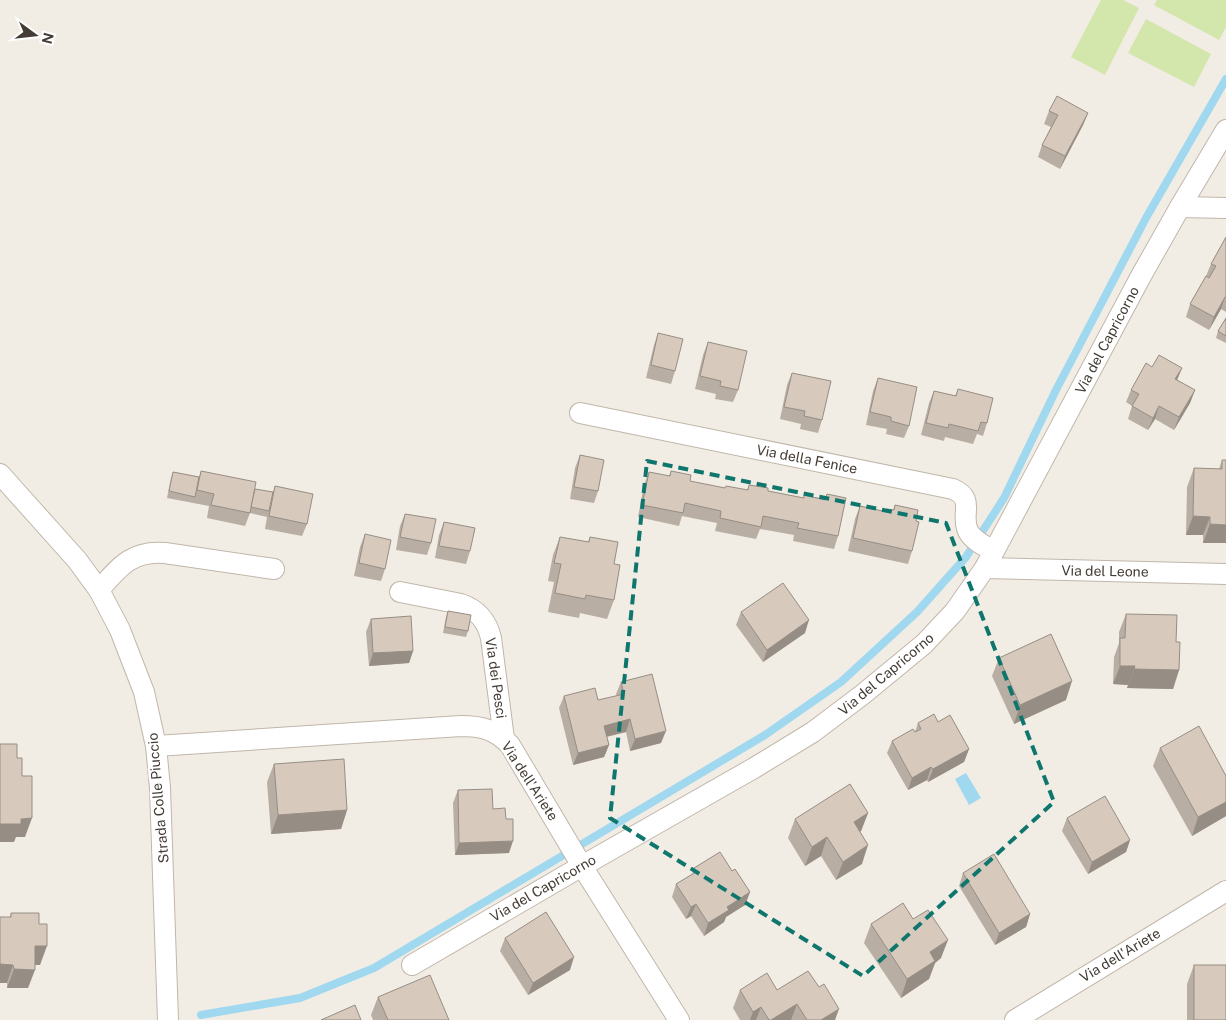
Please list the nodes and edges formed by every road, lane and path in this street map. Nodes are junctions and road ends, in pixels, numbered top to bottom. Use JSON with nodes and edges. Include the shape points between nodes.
{"nodes":[{"id":1,"x":1226,"y":130,"type":"edge"},
{"id":2,"x":1180,"y":207,"type":"junction"},
{"id":3,"x":1226,"y":208,"type":"edge"},
{"id":4,"x":580,"y":413,"type":"dead end"},
{"id":5,"x":0,"y":474,"type":"edge"},
{"id":6,"x":989,"y":560,"type":"junction"},
{"id":7,"x":274,"y":569,"type":"dead end"},
{"id":8,"x":1226,"y":574,"type":"edge"},
{"id":9,"x":100,"y":590,"type":"junction"},
{"id":10,"x":400,"y":592,"type":"dead end"},
{"id":11,"x":504,"y":739,"type":"junction"},
{"id":12,"x":156,"y":746,"type":"junction"},
{"id":13,"x":582,"y":866,"type":"junction"},
{"id":14,"x":1226,"y":891,"type":"edge"},
{"id":15,"x":412,"y":965,"type":"dead end"},
{"id":16,"x":168,"y":1020,"type":"edge"},
{"id":17,"x":679,"y":1020,"type":"edge"},
{"id":18,"x":1015,"y":1020,"type":"edge"}],
"edges":[{"from":1,"to":2,"type":"street","name":"Via del Capricorno"},
{"from":2,"to":3,"type":"street"},
{"from":2,"to":6,"type":"street","name":"Via del Capricorno"},
{"from":4,"to":6,"type":"street","name":"Via della Fenice","via":[[953,488],[964,496],[967,530]]},
{"from":5,"to":9,"type":"street","name":"Strada Colle Piuccio"},
{"from":6,"to":8,"type":"street","name":"Via del Leone"},
{"from":6,"to":13,"type":"street","name":"Via del Capricorno","via":[[955,612],[924,644],[831,719],[754,768]]},
{"from":7,"to":9,"type":"street","via":[[149,552],[128,561]]},
{"from":9,"to":12,"type":"street","name":"Strada Colle Piuccio","via":[[139,676]]},
{"from":10,"to":11,"type":"street","name":"Via dei Pesci","via":[[461,604],[482,616],[491,638]]},
{"from":11,"to":12,"type":"street","name":"Via dell'Ariete","via":[[490,730],[461,726]]},
{"from":11,"to":13,"type":"street","name":"Via dell'Ariete"},
{"from":12,"to":16,"type":"street","name":"Strada Colle Piuccio","via":[[164,866]]},
{"from":13,"to":15,"type":"street","name":"Via del Capricorno"},
{"from":13,"to":17,"type":"street","name":"Via dell'Ariete"},
{"from":14,"to":18,"type":"street","name":"Via dell'Ariete"}]}
